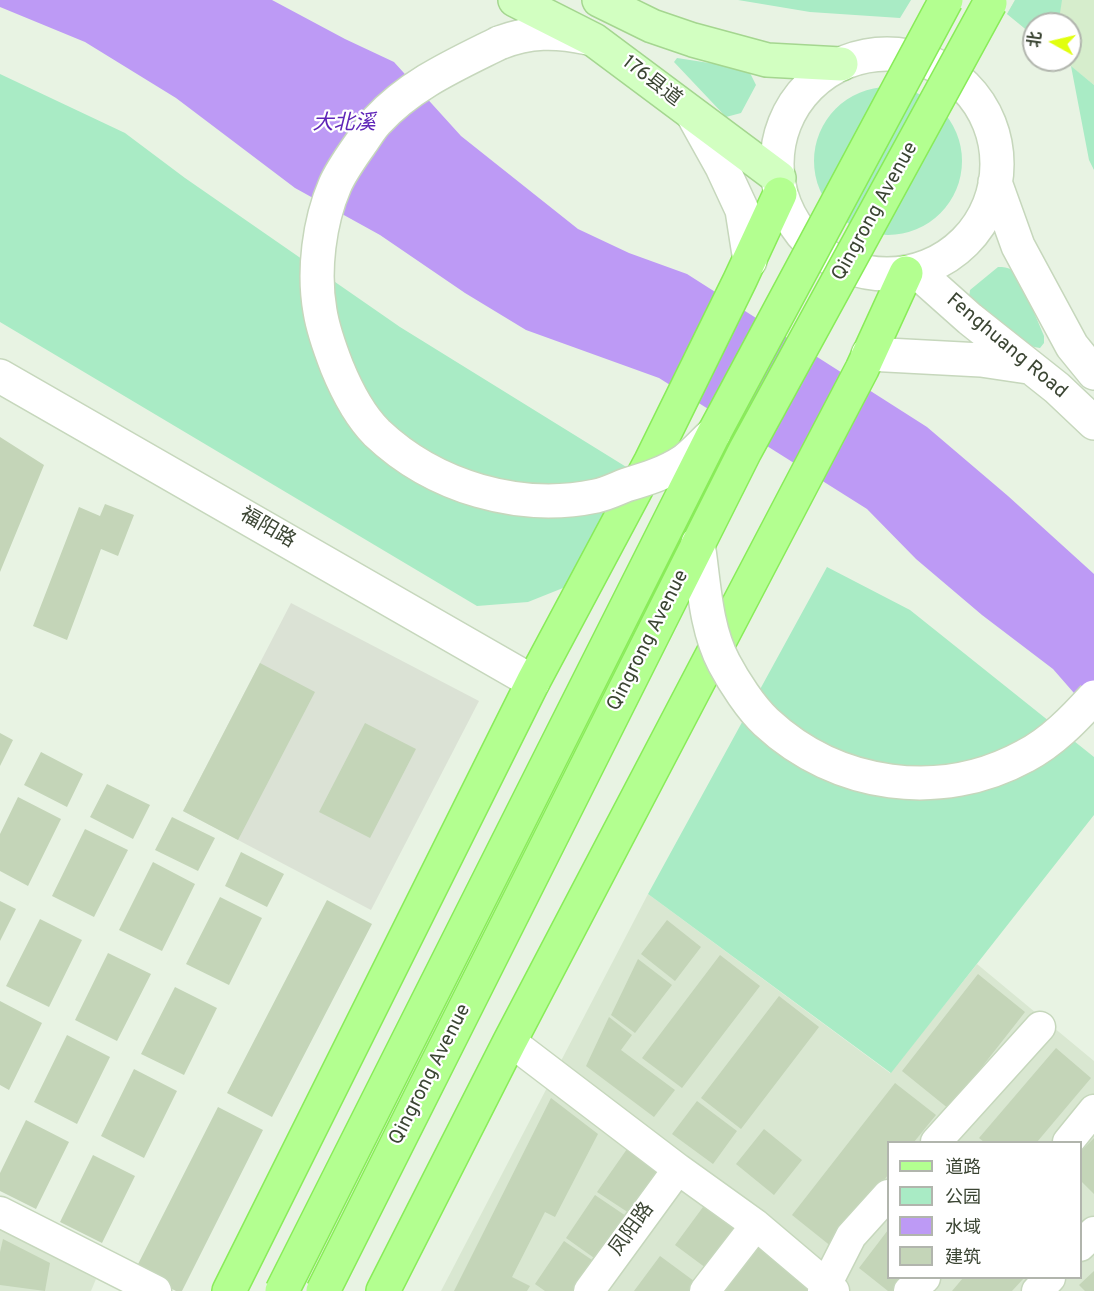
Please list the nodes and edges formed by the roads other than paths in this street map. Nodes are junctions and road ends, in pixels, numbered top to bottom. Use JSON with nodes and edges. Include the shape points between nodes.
{"nodes":[{"id":1,"x":515,"y":0,"type":"edge"},
{"id":2,"x":599,"y":0,"type":"edge"},
{"id":3,"x":946,"y":0,"type":"edge"},
{"id":4,"x":991,"y":2,"type":"edge"},
{"id":5,"x":594,"y":40,"type":"junction"},
{"id":6,"x":841,"y":64,"type":"junction"},
{"id":7,"x":693,"y":115,"type":"junction"},
{"id":8,"x":995,"y":182,"type":"junction"},
{"id":9,"x":779,"y":186,"type":"junction"},
{"id":10,"x":745,"y":270,"type":"junction"},
{"id":11,"x":911,"y":272,"type":"junction"},
{"id":12,"x":865,"y":362,"type":"junction"},
{"id":13,"x":1030,"y":368,"type":"junction"},
{"id":14,"x":1094,"y":373,"type":"edge"},
{"id":15,"x":0,"y":376,"type":"edge"},
{"id":16,"x":1092,"y":422,"type":"edge"},
{"id":17,"x":714,"y":433,"type":"junction"},
{"id":18,"x":698,"y":543,"type":"junction"},
{"id":19,"x":533,"y":682,"type":"junction"},
{"id":20,"x":1094,"y":697,"type":"edge"},
{"id":21,"x":1040,"y":1027,"type":"dead end"},
{"id":22,"x":510,"y":1041,"type":"junction"},
{"id":23,"x":1094,"y":1110,"type":"edge"},
{"id":24,"x":938,"y":1141,"type":"edge"},
{"id":25,"x":1070,"y":1141,"type":"edge"},
{"id":26,"x":678,"y":1169,"type":"junction"},
{"id":27,"x":887,"y":1196,"type":"edge"},
{"id":28,"x":0,"y":1212,"type":"edge"},
{"id":29,"x":756,"y":1225,"type":"junction"},
{"id":30,"x":1094,"y":1232,"type":"edge"},
{"id":31,"x":1082,"y":1244,"type":"edge"},
{"id":32,"x":924,"y":1279,"type":"edge"},
{"id":33,"x":1049,"y":1279,"type":"edge"},
{"id":34,"x":828,"y":1289,"type":"edge"},
{"id":35,"x":156,"y":1291,"type":"edge"},
{"id":36,"x":229,"y":1291,"type":"edge"},
{"id":37,"x":282,"y":1291,"type":"edge"},
{"id":38,"x":322,"y":1291,"type":"edge"},
{"id":39,"x":383,"y":1291,"type":"edge"},
{"id":40,"x":589,"y":1291,"type":"edge"},
{"id":41,"x":705,"y":1291,"type":"edge"},
{"id":42,"x":909,"y":1291,"type":"edge"},
{"id":43,"x":1037,"y":1291,"type":"edge"}],
"edges":[{"from":1,"to":5,"type":"main road","name":"176县道"},
{"from":2,"to":6,"type":"main road","via":[[652,26],[767,60]]},
{"from":3,"to":17,"type":"main road","name":"Qingrong Avenue","bridge":true},
{"from":4,"to":18,"type":"main road","name":"Qingrong Avenue","bridge":true},
{"from":5,"to":7,"type":"main road","name":"176县道"},
{"from":5,"to":17,"type":"street","bridge":true,"via":[[564,33],[520,35],[431,77],[376,122],[335,185],[325,218],[317,285],[327,340],[347,388],[376,432],[437,475],[495,495],[532,501],[598,496],[661,474],[685,460]]},
{"from":6,"to":8,"type":"street","via":[[870,54],[907,54],[942,67],[970,91],[990,123],[997,159]]},
{"from":6,"to":9,"type":"street","via":[[805,89],[785,120],[776,154]]},
{"from":7,"to":9,"type":"main road","name":"176县道"},
{"from":7,"to":10,"type":"street","via":[[742,210]]},
{"from":8,"to":11,"type":"street","via":[[976,230],[950,256]]},
{"from":8,"to":14,"type":"street","name":"Fenghuang Road","via":[[1018,246],[1072,346]]},
{"from":9,"to":10,"type":"main road"},
{"from":9,"to":11,"type":"street","via":[[792,223],[816,249],[846,268],[881,275]]},
{"from":10,"to":19,"type":"main road","via":[[651,461]]},
{"from":11,"to":12,"type":"main road"},
{"from":11,"to":13,"type":"street","name":"Fenghuang Road"},
{"from":12,"to":13,"type":"street","via":[[981,360]]},
{"from":12,"to":22,"type":"main road"},
{"from":13,"to":16,"type":"street","name":"Fenghuang Road"},
{"from":15,"to":19,"type":"street","name":"福阳路"},
{"from":17,"to":37,"type":"main road","name":"Qingrong Avenue","bridge":true},
{"from":18,"to":20,"type":"street","bridge":true,"via":[[710,621],[723,661],[765,722],[837,768],[901,783],[944,783],[971,777],[1026,756],[1072,721]]},
{"from":18,"to":38,"type":"main road","name":"Qingrong Avenue","bridge":true},
{"from":19,"to":36,"type":"main road"},
{"from":21,"to":24,"type":"street"},
{"from":22,"to":26,"type":"street"},
{"from":22,"to":39,"type":"main road"},
{"from":23,"to":25,"type":"street"},
{"from":26,"to":29,"type":"street"},
{"from":26,"to":40,"type":"street","name":"凤阳路"},
{"from":27,"to":34,"type":"street","via":[[851,1236]]},
{"from":28,"to":35,"type":"street"},
{"from":29,"to":34,"type":"street"},
{"from":29,"to":41,"type":"street"},
{"from":30,"to":31,"type":"street"},
{"from":32,"to":42,"type":"street"},
{"from":33,"to":43,"type":"street"}]}
